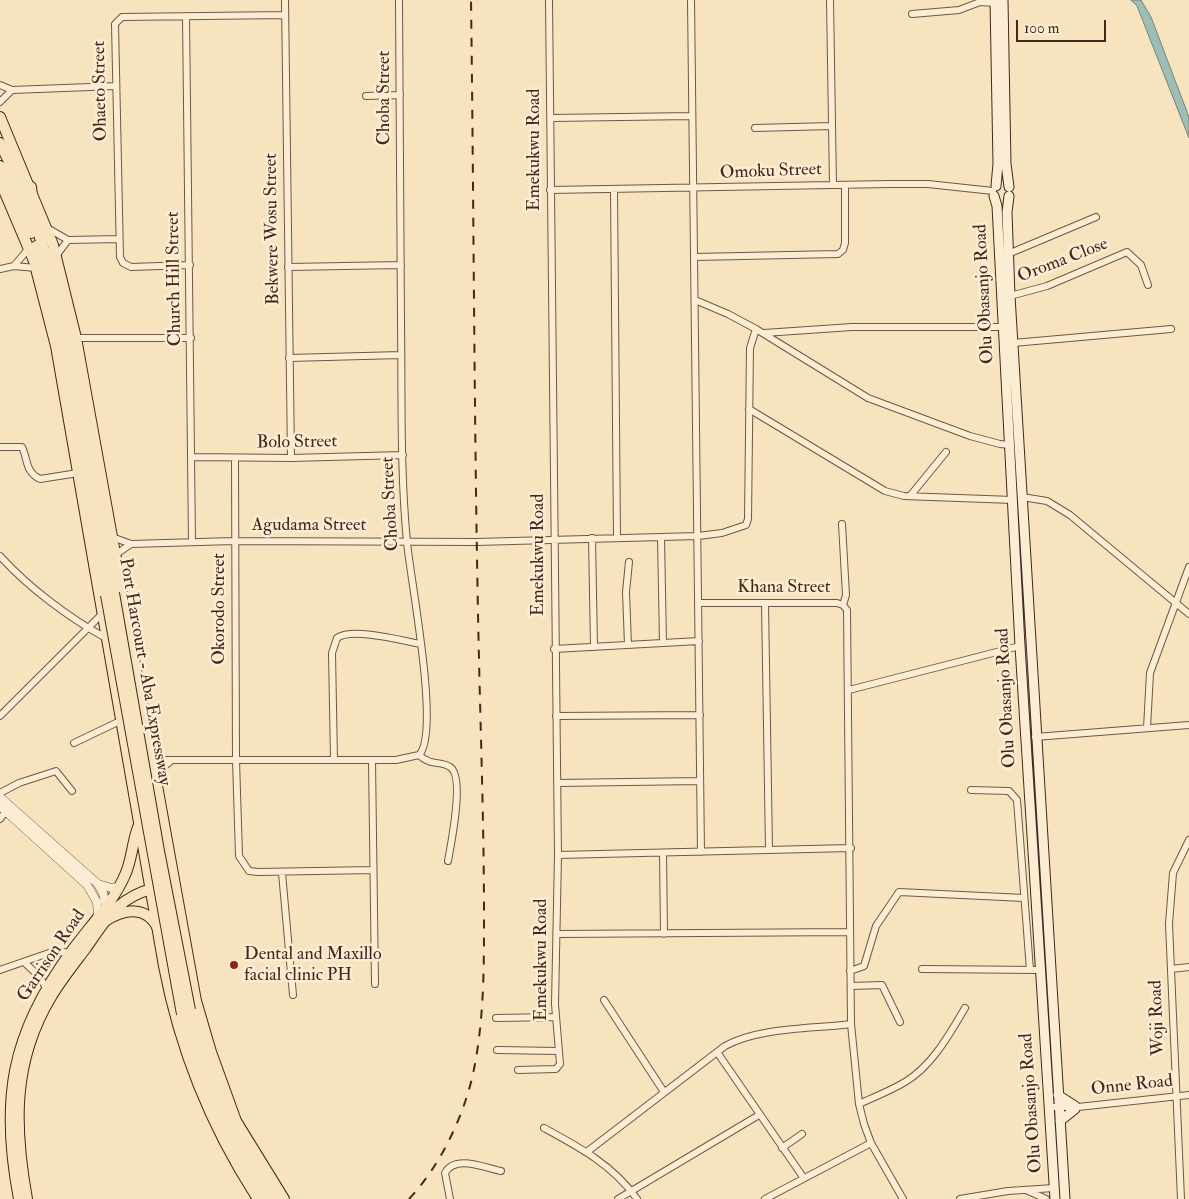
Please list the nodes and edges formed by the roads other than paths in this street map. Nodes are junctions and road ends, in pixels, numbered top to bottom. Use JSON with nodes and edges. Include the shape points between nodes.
{"nodes":[{"id":1,"x":285,"y":0,"type":"edge"},
{"id":2,"x":399,"y":0,"type":"edge"},
{"id":3,"x":549,"y":0,"type":"edge"},
{"id":4,"x":691,"y":0,"type":"edge"},
{"id":5,"x":830,"y":0,"type":"edge"},
{"id":6,"x":998,"y":1,"type":"edge"},
{"id":7,"x":912,"y":14,"type":"dead end"},
{"id":8,"x":285,"y":15,"type":"junction"},
{"id":9,"x":186,"y":16,"type":"junction"},
{"id":10,"x":0,"y":85,"type":"edge"},
{"id":11,"x":116,"y":86,"type":"junction"},
{"id":12,"x":12,"y":90,"type":"junction"},
{"id":13,"x":400,"y":95,"type":"junction"},
{"id":14,"x":366,"y":96,"type":"dead end"},
{"id":15,"x":0,"y":102,"type":"edge"},
{"id":16,"x":692,"y":116,"type":"junction"},
{"id":17,"x":0,"y":117,"type":"edge"},
{"id":18,"x":551,"y":118,"type":"junction"},
{"id":19,"x":832,"y":126,"type":"junction"},
{"id":20,"x":755,"y":128,"type":"dead end"},
{"id":21,"x":0,"y":143,"type":"edge"},
{"id":22,"x":4,"y":164,"type":"edge"},
{"id":23,"x":0,"y":180,"type":"edge"},
{"id":24,"x":845,"y":184,"type":"junction"},
{"id":25,"x":833,"y":185,"type":"junction"},
{"id":26,"x":693,"y":189,"type":"junction"},
{"id":27,"x":550,"y":190,"type":"junction"},
{"id":28,"x":614,"y":190,"type":"junction"},
{"id":29,"x":994,"y":191,"type":"junction"},
{"id":30,"x":1009,"y":192,"type":"junction"},
{"id":31,"x":1096,"y":217,"type":"dead end"},
{"id":32,"x":41,"y":227,"type":"junction"},
{"id":33,"x":119,"y":239,"type":"junction"},
{"id":34,"x":68,"y":240,"type":"junction"},
{"id":35,"x":33,"y":248,"type":"junction"},
{"id":36,"x":1008,"y":254,"type":"junction"},
{"id":37,"x":56,"y":256,"type":"junction"},
{"id":38,"x":694,"y":257,"type":"junction"},
{"id":39,"x":190,"y":265,"type":"junction"},
{"id":40,"x":401,"y":265,"type":"junction"},
{"id":41,"x":14,"y":266,"type":"junction"},
{"id":42,"x":288,"y":267,"type":"junction"},
{"id":43,"x":36,"y":268,"type":"junction"},
{"id":44,"x":0,"y":269,"type":"edge"},
{"id":45,"x":1148,"y":285,"type":"dead end"},
{"id":46,"x":1010,"y":296,"type":"junction"},
{"id":47,"x":695,"y":300,"type":"junction"},
{"id":48,"x":1003,"y":327,"type":"junction"},
{"id":49,"x":756,"y":329,"type":"junction"},
{"id":50,"x":1171,"y":330,"type":"dead end"},
{"id":51,"x":762,"y":333,"type":"junction"},
{"id":52,"x":76,"y":338,"type":"junction"},
{"id":53,"x":191,"y":338,"type":"junction"},
{"id":54,"x":1013,"y":343,"type":"junction"},
{"id":55,"x":401,"y":355,"type":"junction"},
{"id":56,"x":290,"y":358,"type":"junction"},
{"id":57,"x":749,"y":409,"type":"junction"},
{"id":58,"x":1010,"y":445,"type":"junction"},
{"id":59,"x":0,"y":447,"type":"edge"},
{"id":60,"x":946,"y":452,"type":"dead end"},
{"id":61,"x":403,"y":455,"type":"junction"},
{"id":62,"x":192,"y":457,"type":"junction"},
{"id":63,"x":291,"y":458,"type":"junction"},
{"id":64,"x":235,"y":459,"type":"junction"},
{"id":65,"x":78,"y":473,"type":"junction"},
{"id":66,"x":910,"y":496,"type":"junction"},
{"id":67,"x":1022,"y":497,"type":"junction"},
{"id":68,"x":1013,"y":500,"type":"junction"},
{"id":69,"x":842,"y":524,"type":"dead end"},
{"id":70,"x":698,"y":536,"type":"junction"},
{"id":71,"x":112,"y":537,"type":"junction"},
{"id":72,"x":662,"y":537,"type":"junction"},
{"id":73,"x":592,"y":538,"type":"junction"},
{"id":74,"x":617,"y":538,"type":"junction"},
{"id":75,"x":554,"y":539,"type":"junction"},
{"id":76,"x":234,"y":541,"type":"junction"},
{"id":77,"x":406,"y":541,"type":"junction"},
{"id":78,"x":192,"y":542,"type":"junction"},
{"id":79,"x":131,"y":544,"type":"junction"},
{"id":80,"x":115,"y":555,"type":"junction"},
{"id":81,"x":0,"y":556,"type":"edge"},
{"id":82,"x":629,"y":562,"type":"dead end"},
{"id":83,"x":1189,"y":567,"type":"edge"},
{"id":84,"x":110,"y":594,"type":"junction"},
{"id":85,"x":698,"y":603,"type":"junction"},
{"id":86,"x":765,"y":603,"type":"junction"},
{"id":87,"x":1174,"y":603,"type":"junction"},
{"id":88,"x":843,"y":605,"type":"junction"},
{"id":89,"x":1189,"y":614,"type":"edge"},
{"id":90,"x":102,"y":615,"type":"junction"},
{"id":91,"x":88,"y":629,"type":"junction"},
{"id":92,"x":106,"y":638,"type":"junction"},
{"id":93,"x":699,"y":641,"type":"junction"},
{"id":94,"x":663,"y":643,"type":"junction"},
{"id":95,"x":421,"y":644,"type":"junction"},
{"id":96,"x":628,"y":645,"type":"junction"},
{"id":97,"x":1020,"y":646,"type":"junction"},
{"id":98,"x":594,"y":647,"type":"junction"},
{"id":99,"x":554,"y":650,"type":"junction"},
{"id":100,"x":849,"y":690,"type":"junction"},
{"id":101,"x":700,"y":715,"type":"junction"},
{"id":102,"x":0,"y":716,"type":"edge"},
{"id":103,"x":556,"y":716,"type":"junction"},
{"id":104,"x":120,"y":721,"type":"junction"},
{"id":105,"x":1189,"y":725,"type":"edge"},
{"id":106,"x":1147,"y":728,"type":"junction"},
{"id":107,"x":1035,"y":737,"type":"junction"},
{"id":108,"x":74,"y":743,"type":"dead end"},
{"id":109,"x":151,"y":753,"type":"junction"},
{"id":110,"x":419,"y":755,"type":"junction"},
{"id":111,"x":172,"y":760,"type":"junction"},
{"id":112,"x":236,"y":760,"type":"junction"},
{"id":113,"x":334,"y":760,"type":"junction"},
{"id":114,"x":372,"y":760,"type":"junction"},
{"id":115,"x":155,"y":774,"type":"junction"},
{"id":116,"x":700,"y":781,"type":"junction"},
{"id":117,"x":557,"y":783,"type":"junction"},
{"id":118,"x":971,"y":790,"type":"dead end"},
{"id":119,"x":72,"y":791,"type":"dead end"},
{"id":120,"x":0,"y":793,"type":"edge"},
{"id":121,"x":0,"y":797,"type":"edge"},
{"id":122,"x":3,"y":809,"type":"edge"},
{"id":123,"x":0,"y":818,"type":"edge"},
{"id":124,"x":163,"y":820,"type":"junction"},
{"id":125,"x":139,"y":826,"type":"junction"},
{"id":126,"x":1189,"y":840,"type":"edge"},
{"id":127,"x":851,"y":848,"type":"junction"},
{"id":128,"x":769,"y":850,"type":"junction"},
{"id":129,"x":701,"y":852,"type":"junction"},
{"id":130,"x":663,"y":853,"type":"junction"},
{"id":131,"x":558,"y":855,"type":"junction"},
{"id":132,"x":448,"y":861,"type":"dead end"},
{"id":133,"x":373,"y":870,"type":"junction"},
{"id":134,"x":282,"y":873,"type":"junction"},
{"id":135,"x":98,"y":884,"type":"junction"},
{"id":136,"x":174,"y":884,"type":"junction"},
{"id":137,"x":119,"y":887,"type":"junction"},
{"id":138,"x":150,"y":890,"type":"junction"},
{"id":139,"x":1024,"y":898,"type":"junction"},
{"id":140,"x":107,"y":904,"type":"junction"},
{"id":141,"x":101,"y":919,"type":"junction"},
{"id":142,"x":158,"y":928,"type":"junction"},
{"id":143,"x":850,"y":932,"type":"junction"},
{"id":144,"x":558,"y":934,"type":"junction"},
{"id":145,"x":664,"y":934,"type":"junction"},
{"id":146,"x":70,"y":952,"type":"junction"},
{"id":147,"x":24,"y":962,"type":"junction"},
{"id":148,"x":1189,"y":967,"type":"edge"},
{"id":149,"x":922,"y":969,"type":"dead end"},
{"id":150,"x":1171,"y":969,"type":"junction"},
{"id":151,"x":0,"y":970,"type":"edge"},
{"id":152,"x":850,"y":970,"type":"junction"},
{"id":153,"x":1030,"y":970,"type":"junction"},
{"id":154,"x":1040,"y":970,"type":"junction"},
{"id":155,"x":375,"y":984,"type":"dead end"},
{"id":156,"x":851,"y":986,"type":"junction"},
{"id":157,"x":46,"y":988,"type":"junction"},
{"id":158,"x":293,"y":996,"type":"dead end"},
{"id":159,"x":604,"y":1000,"type":"dead end"},
{"id":160,"x":965,"y":1008,"type":"dead end"},
{"id":161,"x":186,"y":1012,"type":"junction"},
{"id":162,"x":556,"y":1017,"type":"junction"},
{"id":163,"x":496,"y":1018,"type":"dead end"},
{"id":164,"x":900,"y":1022,"type":"dead end"},
{"id":165,"x":851,"y":1024,"type":"junction"},
{"id":166,"x":497,"y":1050,"type":"dead end"},
{"id":167,"x":558,"y":1051,"type":"junction"},
{"id":168,"x":717,"y":1052,"type":"junction"},
{"id":169,"x":518,"y":1070,"type":"dead end"},
{"id":170,"x":664,"y":1092,"type":"junction"},
{"id":171,"x":1058,"y":1095,"type":"junction"},
{"id":172,"x":1189,"y":1095,"type":"edge"},
{"id":173,"x":1176,"y":1096,"type":"junction"},
{"id":174,"x":860,"y":1104,"type":"junction"},
{"id":175,"x":1076,"y":1107,"type":"junction"},
{"id":176,"x":1059,"y":1108,"type":"junction"},
{"id":177,"x":1048,"y":1109,"type":"junction"},
{"id":178,"x":759,"y":1115,"type":"junction"},
{"id":179,"x":1060,"y":1121,"type":"junction"},
{"id":180,"x":544,"y":1128,"type":"dead end"},
{"id":181,"x":802,"y":1134,"type":"dead end"},
{"id":182,"x":872,"y":1142,"type":"junction"},
{"id":183,"x":782,"y":1148,"type":"junction"},
{"id":184,"x":588,"y":1151,"type":"junction"},
{"id":185,"x":500,"y":1171,"type":"dead end"},
{"id":186,"x":802,"y":1178,"type":"junction"},
{"id":187,"x":1054,"y":1188,"type":"junction"},
{"id":188,"x":1025,"y":1189,"type":"junction"},
{"id":189,"x":631,"y":1191,"type":"junction"},
{"id":190,"x":19,"y":1199,"type":"edge"},
{"id":191,"x":27,"y":1199,"type":"edge"},
{"id":192,"x":258,"y":1199,"type":"edge"},
{"id":193,"x":266,"y":1199,"type":"edge"},
{"id":194,"x":276,"y":1199,"type":"edge"},
{"id":195,"x":284,"y":1199,"type":"edge"},
{"id":196,"x":450,"y":1199,"type":"edge"},
{"id":197,"x":618,"y":1199,"type":"edge"},
{"id":198,"x":637,"y":1199,"type":"edge"},
{"id":199,"x":766,"y":1199,"type":"edge"},
{"id":200,"x":903,"y":1199,"type":"edge"},
{"id":201,"x":960,"y":1199,"type":"edge"},
{"id":202,"x":1046,"y":1199,"type":"edge"},
{"id":203,"x":1054,"y":1199,"type":"edge"},
{"id":204,"x":1065,"y":1199,"type":"edge"},
{"id":205,"x":1181,"y":1199,"type":"edge"}],
"edges":[{"from":1,"to":8,"type":"street","name":"Bekwere Wosu Street"},
{"from":2,"to":13,"type":"street","name":"Choba Street"},
{"from":3,"to":18,"type":"street","name":"Emekukwu Road"},
{"from":4,"to":16,"type":"street"},
{"from":5,"to":19,"type":"street"},
{"from":6,"to":7,"type":"street","via":[[980,2],[959,10]]},
{"from":6,"to":29,"type":"main road","name":"Olu Obasanjo Road","via":[[998,164]]},
{"from":6,"to":30,"type":"main road","name":"Olu Obasanjo Road"},
{"from":8,"to":9,"type":"street","name":"Ohaeto Street"},
{"from":8,"to":42,"type":"street","name":"Bekwere Wosu Street"},
{"from":9,"to":11,"type":"street","name":"Ohaeto Street","via":[[118,19],[115,24]]},
{"from":9,"to":39,"type":"street","name":"Church Hill Street"},
{"from":10,"to":12,"type":"street"},
{"from":11,"to":12,"type":"street"},
{"from":11,"to":33,"type":"street","name":"Ohaeto Street"},
{"from":12,"to":15,"type":"street"},
{"from":13,"to":14,"type":"street"},
{"from":13,"to":40,"type":"street","name":"Choba Street"},
{"from":16,"to":18,"type":"street"},
{"from":16,"to":26,"type":"street"},
{"from":17,"to":32,"type":"main road","via":[[30,187]]},
{"from":18,"to":27,"type":"street","name":"Emekukwu Road"},
{"from":19,"to":20,"type":"street"},
{"from":19,"to":25,"type":"street"},
{"from":21,"to":22,"type":"main road","name":"Port Harcourt - Aba Expressway"},
{"from":22,"to":32,"type":"main road","name":"Port Harcourt - Aba Expressway","via":[[24,193]]},
{"from":22,"to":35,"type":"main road","name":"Port Harcourt - Aba Expressway"},
{"from":23,"to":35,"type":"main road","via":[[18,210]]},
{"from":24,"to":25,"type":"street","name":"Omoku Street"},
{"from":24,"to":29,"type":"street","name":"Omoku Street","via":[[928,184]]},
{"from":24,"to":38,"type":"street","via":[[845,243],[838,254]]},
{"from":25,"to":26,"type":"street","name":"Omoku Street"},
{"from":26,"to":28,"type":"street","name":"Omoku Street"},
{"from":26,"to":38,"type":"street"},
{"from":27,"to":28,"type":"street","name":"Omoku Street"},
{"from":27,"to":75,"type":"street","name":"Emekukwu Road"},
{"from":28,"to":74,"type":"street"},
{"from":29,"to":30,"type":"main road","via":[[1001,200]]},
{"from":29,"to":30,"type":"main road","via":[[1003,183]]},
{"from":29,"to":48,"type":"main road","name":"Olu Obasanjo Road"},
{"from":30,"to":36,"type":"main road","name":"Olu Obasanjo Road"},
{"from":31,"to":36,"type":"street"},
{"from":32,"to":34,"type":"street"},
{"from":32,"to":37,"type":"main road"},
{"from":32,"to":84,"type":"main road","name":"Port Harcourt - Aba Expressway","via":[[66,327]]},
{"from":33,"to":34,"type":"street"},
{"from":33,"to":39,"type":"street","name":"Ohaeto Street","via":[[120,257],[131,267]]},
{"from":34,"to":37,"type":"street"},
{"from":35,"to":41,"type":"street"},
{"from":35,"to":43,"type":"main road"},
{"from":35,"to":84,"type":"main road","name":"Port Harcourt - Aba Expressway","via":[[68,376]]},
{"from":36,"to":46,"type":"main road","name":"Olu Obasanjo Road"},
{"from":37,"to":52,"type":"main road"},
{"from":38,"to":47,"type":"street"},
{"from":39,"to":53,"type":"street","name":"Church Hill Street"},
{"from":40,"to":42,"type":"street"},
{"from":40,"to":55,"type":"street","name":"Choba Street"},
{"from":41,"to":43,"type":"street"},
{"from":41,"to":44,"type":"street"},
{"from":42,"to":56,"type":"street","name":"Bekwere Wosu Street"},
{"from":43,"to":65,"type":"main road","via":[[56,346]]},
{"from":45,"to":46,"type":"street","name":"Oroma Close","via":[[1141,265],[1127,252],[1048,286]]},
{"from":46,"to":54,"type":"main road","name":"Olu Obasanjo Road"},
{"from":47,"to":49,"type":"street"},
{"from":47,"to":70,"type":"street"},
{"from":48,"to":51,"type":"street","via":[[852,327]]},
{"from":48,"to":58,"type":"main road","name":"Olu Obasanjo Road"},
{"from":49,"to":51,"type":"street"},
{"from":49,"to":57,"type":"street","via":[[750,348]]},
{"from":50,"to":54,"type":"street"},
{"from":51,"to":58,"type":"street","via":[[868,398],[970,436]]},
{"from":52,"to":53,"type":"street"},
{"from":52,"to":71,"type":"main road"},
{"from":53,"to":62,"type":"street","name":"Church Hill Street"},
{"from":54,"to":67,"type":"main road","name":"Olu Obasanjo Road"},
{"from":55,"to":56,"type":"street"},
{"from":55,"to":61,"type":"street","name":"Choba Street"},
{"from":56,"to":63,"type":"street","name":"Bekwere Wosu Street"},
{"from":57,"to":66,"type":"street","via":[[886,491]]},
{"from":57,"to":70,"type":"street","name":"Agudama Street","via":[[748,522],[737,529]]},
{"from":58,"to":68,"type":"main road","name":"Olu Obasanjo Road"},
{"from":59,"to":65,"type":"street","via":[[22,446],[27,466],[40,479]]},
{"from":60,"to":66,"type":"street"},
{"from":61,"to":63,"type":"street","name":"Bolo Street"},
{"from":61,"to":77,"type":"street","name":"Choba Street"},
{"from":62,"to":64,"type":"street","name":"Bolo Street"},
{"from":62,"to":78,"type":"street","name":"Church Hill Street"},
{"from":63,"to":64,"type":"street","name":"Bolo Street"},
{"from":64,"to":76,"type":"street","name":"Okorodo Street"},
{"from":65,"to":90,"type":"main road"},
{"from":66,"to":68,"type":"street"},
{"from":67,"to":87,"type":"street","via":[[1047,502],[1078,521]]},
{"from":67,"to":107,"type":"main road","name":"Olu Obasanjo Road"},
{"from":68,"to":97,"type":"main road","name":"Olu Obasanjo Road"},
{"from":69,"to":88,"type":"street","via":[[846,595]]},
{"from":70,"to":72,"type":"street","name":"Agudama Street"},
{"from":70,"to":85,"type":"street"},
{"from":71,"to":79,"type":"street"},
{"from":71,"to":80,"type":"main road"},
{"from":72,"to":74,"type":"street","name":"Agudama Street"},
{"from":72,"to":94,"type":"street"},
{"from":73,"to":74,"type":"street","name":"Agudama Street"},
{"from":73,"to":75,"type":"street","name":"Agudama Street"},
{"from":73,"to":98,"type":"street"},
{"from":75,"to":77,"type":"street","name":"Agudama Street"},
{"from":75,"to":99,"type":"street","name":"Emekukwu Road"},
{"from":76,"to":77,"type":"street","name":"Agudama Street"},
{"from":76,"to":78,"type":"street","name":"Agudama Street"},
{"from":76,"to":112,"type":"street","name":"Okorodo Street"},
{"from":77,"to":95,"type":"street","name":"Choba Street"},
{"from":78,"to":79,"type":"street","name":"Agudama Street"},
{"from":79,"to":80,"type":"street"},
{"from":80,"to":109,"type":"main road"},
{"from":81,"to":91,"type":"street","via":[[24,581]]},
{"from":82,"to":96,"type":"street","via":[[626,592]]},
{"from":83,"to":87,"type":"street"},
{"from":84,"to":161,"type":"main road","name":"Port Harcourt - Aba Expressway","bridge":true},
{"from":85,"to":86,"type":"street","name":"Khana Street"},
{"from":85,"to":93,"type":"street"},
{"from":86,"to":88,"type":"street","name":"Khana Street"},
{"from":86,"to":128,"type":"street"},
{"from":87,"to":89,"type":"street"},
{"from":87,"to":106,"type":"street","via":[[1150,673]]},
{"from":88,"to":100,"type":"street","name":"Khana Street","via":[[849,618]]},
{"from":90,"to":91,"type":"street"},
{"from":90,"to":92,"type":"main road"},
{"from":91,"to":92,"type":"street"},
{"from":91,"to":102,"type":"street"},
{"from":92,"to":104,"type":"main road"},
{"from":93,"to":94,"type":"street"},
{"from":93,"to":101,"type":"street"},
{"from":94,"to":96,"type":"street"},
{"from":95,"to":110,"type":"street","name":"Choba Street","via":[[427,724],[425,746]]},
{"from":95,"to":113,"type":"street","via":[[360,634],[338,638],[332,653]]},
{"from":96,"to":98,"type":"street"},
{"from":97,"to":100,"type":"street"},
{"from":97,"to":154,"type":"main road","name":"Olu Obasanjo Road"},
{"from":98,"to":99,"type":"street"},
{"from":99,"to":103,"type":"street","name":"Emekukwu Road"},
{"from":100,"to":127,"type":"street","name":"Khana Street"},
{"from":101,"to":103,"type":"street"},
{"from":101,"to":116,"type":"street"},
{"from":103,"to":117,"type":"street","name":"Emekukwu Road"},
{"from":104,"to":108,"type":"street"},
{"from":104,"to":125,"type":"main road"},
{"from":105,"to":106,"type":"street"},
{"from":106,"to":107,"type":"street"},
{"from":107,"to":171,"type":"main road","name":"Olu Obasanjo Road"},
{"from":109,"to":111,"type":"street"},
{"from":109,"to":115,"type":"main road"},
{"from":110,"to":114,"type":"street","via":[[396,760]]},
{"from":110,"to":132,"type":"street","via":[[429,763],[448,765],[455,773],[457,793]]},
{"from":111,"to":112,"type":"street"},
{"from":111,"to":115,"type":"street"},
{"from":112,"to":113,"type":"street"},
{"from":112,"to":134,"type":"street","name":"Okorodo Street","via":[[239,856],[249,871]]},
{"from":113,"to":114,"type":"street"},
{"from":114,"to":133,"type":"street"},
{"from":115,"to":124,"type":"main road"},
{"from":116,"to":117,"type":"street"},
{"from":116,"to":129,"type":"street"},
{"from":117,"to":131,"type":"street","name":"Emekukwu Road"},
{"from":118,"to":139,"type":"street","via":[[1009,791],[1017,800]]},
{"from":119,"to":120,"type":"street","via":[[56,770]]},
{"from":121,"to":135,"type":"street"},
{"from":122,"to":123,"type":"street"},
{"from":122,"to":141,"type":"street","via":[[87,884],[97,902]]},
{"from":124,"to":125,"type":"main road","via":[[150,816]]},
{"from":124,"to":136,"type":"main road"},
{"from":125,"to":137,"type":"main road","name":"Garrison Road","via":[[130,862]]},
{"from":125,"to":138,"type":"main road"},
{"from":126,"to":150,"type":"street","name":"Woji Road","via":[[1173,873],[1170,888]]},
{"from":127,"to":128,"type":"street"},
{"from":127,"to":143,"type":"street","name":"Khana Street"},
{"from":128,"to":129,"type":"street"},
{"from":129,"to":130,"type":"street"},
{"from":130,"to":131,"type":"street"},
{"from":130,"to":145,"type":"street"},
{"from":131,"to":144,"type":"street","name":"Emekukwu Road"},
{"from":133,"to":134,"type":"street"},
{"from":133,"to":155,"type":"street"},
{"from":134,"to":158,"type":"street"},
{"from":135,"to":137,"type":"street"},
{"from":135,"to":140,"type":"street"},
{"from":136,"to":138,"type":"main road","name":"Garrison Road"},
{"from":136,"to":195,"type":"main road","via":[[196,1001],[219,1075],[236,1120]]},
{"from":137,"to":140,"type":"main road","name":"Garrison Road"},
{"from":138,"to":141,"type":"main road","name":"Garrison Road","via":[[136,893]]},
{"from":138,"to":142,"type":"main road"},
{"from":139,"to":152,"type":"street","via":[[899,892],[876,926],[864,966]]},
{"from":139,"to":153,"type":"street"},
{"from":140,"to":141,"type":"main road","name":"Garrison Road"},
{"from":141,"to":142,"type":"main road","via":[[132,911],[148,915]]},
{"from":141,"to":146,"type":"main road","name":"Garrison Road"},
{"from":141,"to":191,"type":"main road","name":"Garrison Road","via":[[41,1016],[26,1060],[18,1102],[17,1130]]},
{"from":142,"to":192,"type":"main road","via":[[168,986],[193,1074],[223,1142]]},
{"from":143,"to":145,"type":"street"},
{"from":143,"to":152,"type":"street","name":"Khana Street"},
{"from":144,"to":145,"type":"street"},
{"from":144,"to":162,"type":"street","name":"Emekukwu Road"},
{"from":146,"to":147,"type":"street","via":[[49,953]]},
{"from":146,"to":157,"type":"main road","name":"Garrison Road"},
{"from":147,"to":151,"type":"street"},
{"from":147,"to":157,"type":"street","via":[[40,977]]},
{"from":148,"to":150,"type":"street"},
{"from":149,"to":153,"type":"street"},
{"from":150,"to":173,"type":"street","name":"Woji Road"},
{"from":152,"to":156,"type":"street","name":"Khana Street"},
{"from":153,"to":154,"type":"street"},
{"from":154,"to":177,"type":"main road","name":"Olu Obasanjo Road"},
{"from":156,"to":164,"type":"street","via":[[882,985]]},
{"from":156,"to":165,"type":"street","name":"Khana Street"},
{"from":157,"to":190,"type":"main road","name":"Garrison Road","via":[[22,1039],[10,1101],[10,1147]]},
{"from":159,"to":170,"type":"street"},
{"from":160,"to":174,"type":"street","via":[[942,1045],[920,1070],[906,1082]]},
{"from":161,"to":193,"type":"main road","name":"Port Harcourt - Aba Expressway","via":[[201,1074],[224,1125]]},
{"from":161,"to":194,"type":"main road","name":"Port Harcourt - Aba Expressway","via":[[205,1063],[244,1148]]},
{"from":162,"to":163,"type":"street"},
{"from":162,"to":167,"type":"street","name":"Emekukwu Road"},
{"from":165,"to":168,"type":"street","via":[[747,1036],[736,1039]]},
{"from":165,"to":174,"type":"street","name":"Khana Street"},
{"from":166,"to":167,"type":"street"},
{"from":167,"to":169,"type":"street","name":"Emekukwu Road","via":[[560,1067],[556,1069]]},
{"from":168,"to":170,"type":"street"},
{"from":168,"to":178,"type":"street"},
{"from":170,"to":184,"type":"street"},
{"from":171,"to":175,"type":"main road"},
{"from":171,"to":176,"type":"main road","name":"Olu Obasanjo Road"},
{"from":172,"to":173,"type":"street","name":"Onne Road"},
{"from":173,"to":175,"type":"street","name":"Onne Road"},
{"from":173,"to":205,"type":"street","name":"Woji Road"},
{"from":174,"to":182,"type":"street","name":"Khana Street"},
{"from":175,"to":176,"type":"street","name":"Onne Road"},
{"from":175,"to":179,"type":"main road"},
{"from":176,"to":177,"type":"street","name":"Onne Road"},
{"from":176,"to":179,"type":"main road","name":"Olu Obasanjo Road"},
{"from":177,"to":187,"type":"main road","name":"Olu Obasanjo Road"},
{"from":178,"to":183,"type":"street"},
{"from":178,"to":189,"type":"street"},
{"from":179,"to":204,"type":"main road","name":"Olu Obasanjo Road"},
{"from":180,"to":184,"type":"street"},
{"from":181,"to":183,"type":"street"},
{"from":182,"to":186,"type":"street"},
{"from":182,"to":200,"type":"street","name":"Khana Street"},
{"from":183,"to":186,"type":"street"},
{"from":184,"to":189,"type":"street","via":[[618,1175]]},
{"from":185,"to":196,"type":"street","via":[[461,1162],[452,1166],[446,1173]]},
{"from":186,"to":199,"type":"street"},
{"from":187,"to":188,"type":"street"},
{"from":187,"to":203,"type":"main road","name":"Olu Obasanjo Road"},
{"from":188,"to":201,"type":"street"},
{"from":188,"to":202,"type":"street"},
{"from":189,"to":197,"type":"street"},
{"from":189,"to":198,"type":"street"}]}
